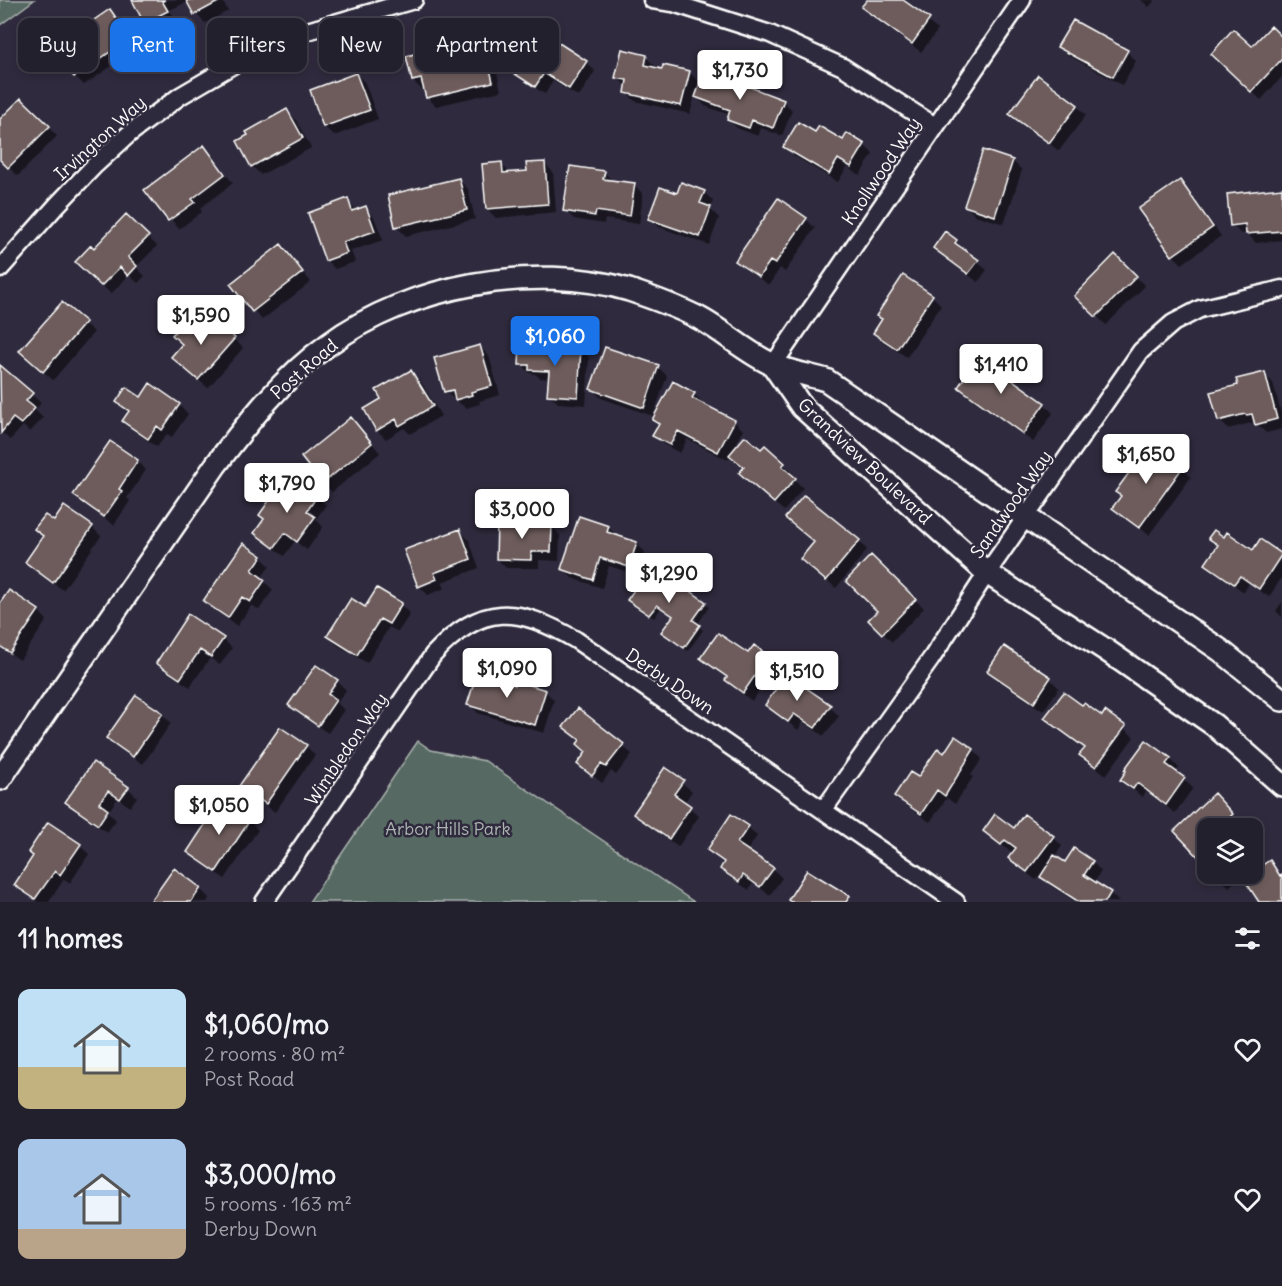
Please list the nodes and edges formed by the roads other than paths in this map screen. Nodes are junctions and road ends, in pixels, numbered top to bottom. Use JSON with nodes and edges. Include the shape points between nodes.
{"nodes":[{"id":1,"x":414,"y":0,"type":"edge"},
{"id":2,"x":652,"y":0,"type":"edge"},
{"id":3,"x":1022,"y":0,"type":"edge"},
{"id":4,"x":935,"y":126,"type":"junction"},
{"id":5,"x":0,"y":269,"type":"edge"},
{"id":6,"x":1282,"y":289,"type":"edge"},
{"id":7,"x":773,"y":365,"type":"junction"},
{"id":8,"x":1026,"y":519,"type":"junction"},
{"id":9,"x":987,"y":573,"type":"junction"},
{"id":10,"x":467,"y":626,"type":"joint"},
{"id":11,"x":1282,"y":700,"type":"edge"},
{"id":12,"x":0,"y":779,"type":"edge"},
{"id":13,"x":1281,"y":782,"type":"edge"},
{"id":14,"x":824,"y":809,"type":"junction"},
{"id":15,"x":264,"y":902,"type":"edge"},
{"id":16,"x":956,"y":902,"type":"edge"}],
"edges":[{"from":1,"to":5,"type":"street","name":"Irvington Way","via":[[283,38],[180,96],[94,166]]},
{"from":2,"to":4,"type":"street","via":[[673,3],[780,39],[843,67]]},
{"from":3,"to":4,"type":"street","name":"Knollwood Way"},
{"from":4,"to":7,"type":"street","name":"Knollwood Way"},
{"from":6,"to":8,"type":"street","name":"Sandwood Way","via":[[1200,309],[1155,336]]},
{"from":7,"to":8,"type":"street","name":"Grandview Boulevard","via":[[826,380]]},
{"from":7,"to":9,"type":"street","name":"Grandview Boulevard","via":[[802,407]]},
{"from":7,"to":12,"type":"street","name":"Post Road","via":[[697,317],[628,290],[561,278],[481,283],[388,310],[330,343],[285,381],[248,423]]},
{"from":8,"to":9,"type":"street","name":"Sandwood Way"},
{"from":8,"to":11,"type":"street","name":"Grandview Boulevard","via":[[1220,650]]},
{"from":9,"to":13,"type":"street","name":"Grandview Boulevard","via":[[1214,725]]},
{"from":9,"to":14,"type":"street","name":"Sandwood Way"},
{"from":10,"to":14,"type":"street","name":"Derby Down","via":[[503,614],[521,615],[552,626]]},
{"from":10,"to":15,"type":"street","name":"Wimbledon Way","via":[[434,656]]},
{"from":14,"to":16,"type":"street","name":"Derby Down"}]}
